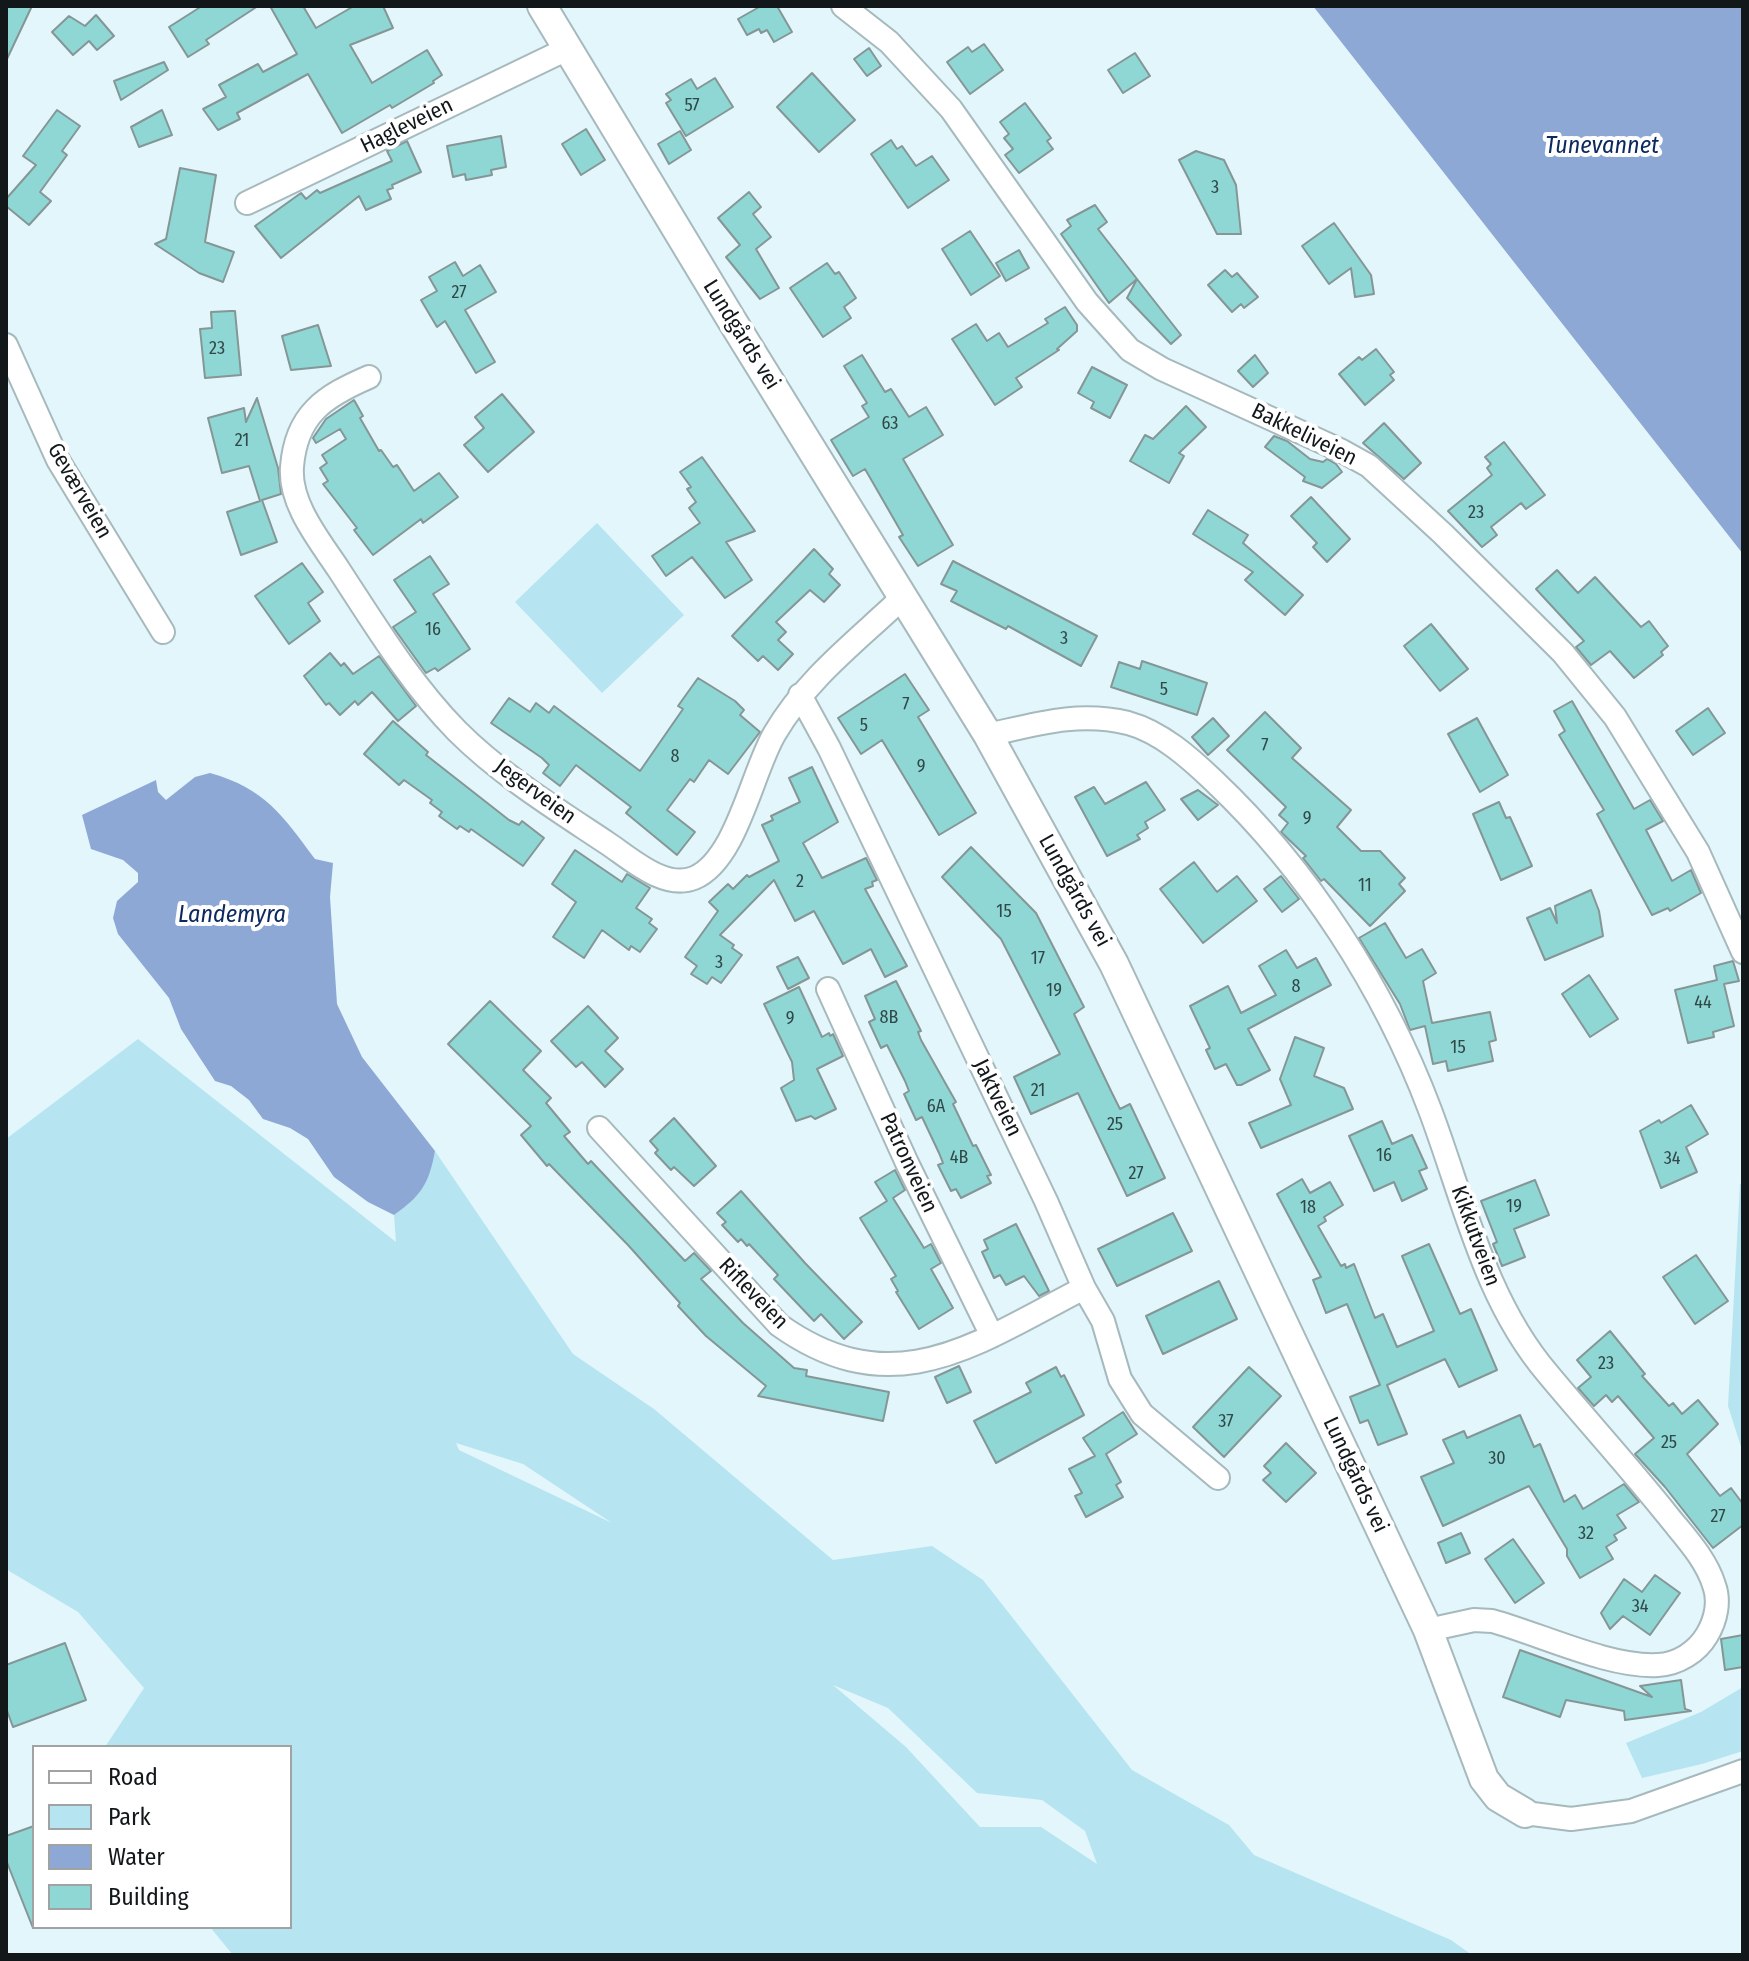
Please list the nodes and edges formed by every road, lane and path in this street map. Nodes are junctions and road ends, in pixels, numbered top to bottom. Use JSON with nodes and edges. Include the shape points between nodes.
{"nodes":[{"id":1,"x":542,"y":6,"type":"edge"},
{"id":2,"x":843,"y":6,"type":"edge"},
{"id":3,"x":567,"y":49,"type":"junction"},
{"id":4,"x":247,"y":203,"type":"dead end"},
{"id":5,"x":6,"y":345,"type":"edge"},
{"id":6,"x":369,"y":377,"type":"dead end"},
{"id":7,"x":903,"y":597,"type":"junction"},
{"id":8,"x":163,"y":632,"type":"dead end"},
{"id":9,"x":800,"y":695,"type":"junction"},
{"id":10,"x":988,"y":735,"type":"junction"},
{"id":11,"x":1743,"y":952,"type":"edge"},
{"id":12,"x":828,"y":989,"type":"dead end"},
{"id":13,"x":599,"y":1128,"type":"dead end"},
{"id":14,"x":1084,"y":1288,"type":"junction"},
{"id":15,"x":992,"y":1336,"type":"junction"},
{"id":16,"x":1218,"y":1478,"type":"dead end"},
{"id":17,"x":1428,"y":1630,"type":"junction"},
{"id":18,"x":1743,"y":1771,"type":"edge"},
{"id":19,"x":1525,"y":1813,"type":"joint"}],
"edges":[{"from":1,"to":3,"type":"street","name":"Lundgårds vei"},
{"from":2,"to":11,"type":"street","name":"Bakkeliveien","via":[[889,42],[951,109],[1087,302],[1130,350],[1369,466],[1563,653],[1615,717],[1698,852]]},
{"from":3,"to":4,"type":"street","name":"Hagleveien"},
{"from":3,"to":7,"type":"street","name":"Lundgårds vei"},
{"from":5,"to":8,"type":"street","name":"Geværveien","via":[[58,460]]},
{"from":6,"to":9,"type":"street","name":"Jegerveien","via":[[318,404],[300,430],[292,468],[300,505],[384,640],[458,732],[500,768],[640,864],[668,879],[689,879],[729,841],[764,754]]},
{"from":7,"to":9,"type":"street","name":"Jegerveien"},
{"from":7,"to":10,"type":"street","name":"Lundgårds vei"},
{"from":9,"to":14,"type":"street","name":"Jaktveien"},
{"from":10,"to":17,"type":"street","name":"Lundgårds vei","via":[[1114,964]]},
{"from":10,"to":17,"type":"street","name":"Kikkutveien","via":[[1061,718],[1094,717],[1146,730],[1201,769],[1271,839],[1331,922],[1398,1040],[1429,1108],[1497,1298],[1548,1374],[1693,1547],[1711,1578],[1717,1602],[1700,1645],[1675,1662],[1657,1665],[1609,1658],[1492,1621]]},
{"from":12,"to":15,"type":"street","name":"Patronveien"},
{"from":13,"to":15,"type":"street","name":"Rifleveien","via":[[779,1325],[811,1346],[865,1364],[901,1365],[932,1360]]},
{"from":14,"to":15,"type":"street","name":"Rifleveien"},
{"from":14,"to":16,"type":"street","name":"Jaktveien","via":[[1103,1321],[1131,1399],[1158,1429]]},
{"from":17,"to":19,"type":"street","name":"Lundgårds vei","via":[[1484,1779],[1498,1797]]},
{"from":18,"to":19,"type":"street","via":[[1631,1811],[1571,1819]]}]}
